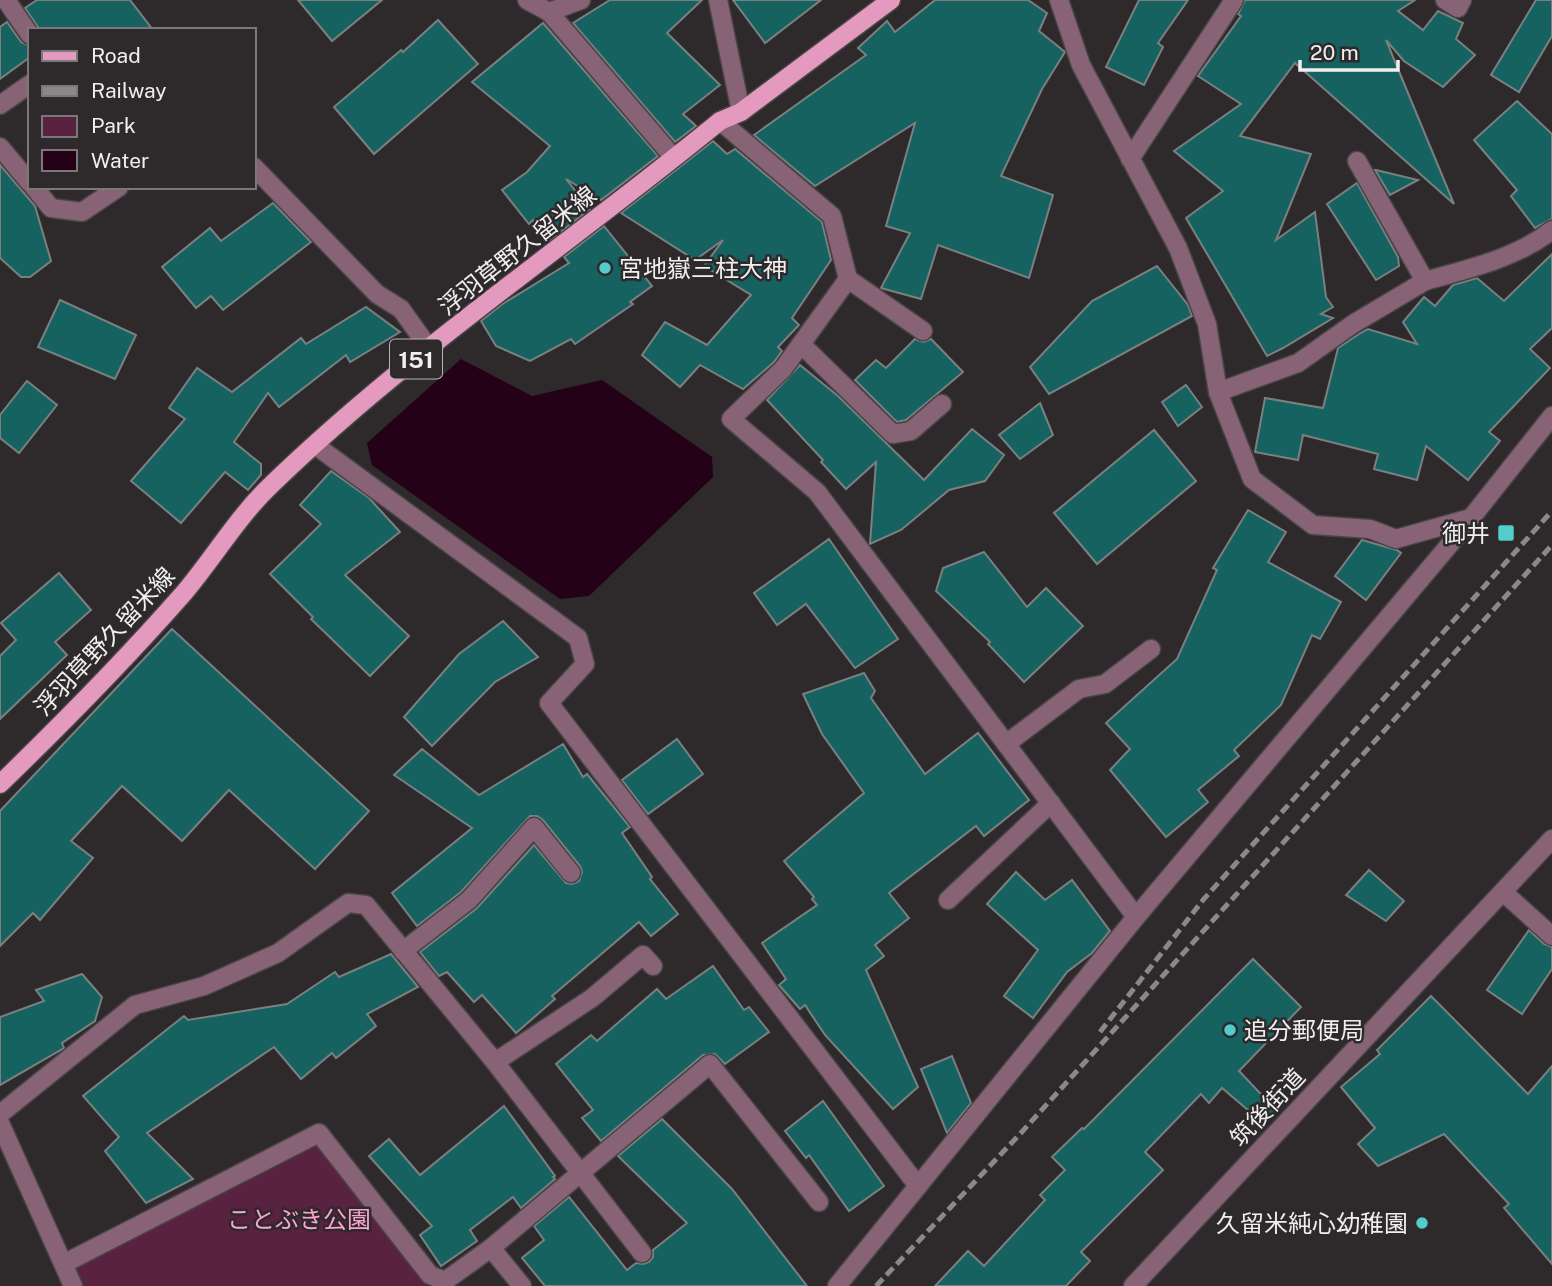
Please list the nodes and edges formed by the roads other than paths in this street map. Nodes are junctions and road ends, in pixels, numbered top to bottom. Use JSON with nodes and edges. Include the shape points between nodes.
{"nodes":[{"id":1,"x":6,"y":0,"type":"edge"},
{"id":2,"x":527,"y":0,"type":"edge"},
{"id":3,"x":581,"y":0,"type":"edge"},
{"id":4,"x":718,"y":0,"type":"edge"},
{"id":5,"x":891,"y":0,"type":"edge"},
{"id":6,"x":1059,"y":0,"type":"edge"},
{"id":7,"x":1234,"y":0,"type":"edge"},
{"id":8,"x":1445,"y":0,"type":"edge"},
{"id":9,"x":1462,"y":0,"type":"edge"},
{"id":10,"x":548,"y":12,"type":"junction"},
{"id":11,"x":28,"y":32,"type":"edge"},
{"id":12,"x":28,"y":85,"type":"edge"},
{"id":13,"x":0,"y":105,"type":"edge"},
{"id":14,"x":741,"y":112,"type":"junction"},
{"id":15,"x":720,"y":121,"type":"junction"},
{"id":16,"x":0,"y":147,"type":"edge"},
{"id":17,"x":674,"y":158,"type":"junction"},
{"id":18,"x":1130,"y":159,"type":"junction"},
{"id":19,"x":1357,"y":161,"type":"dead end"},
{"id":20,"x":256,"y":169,"type":"edge"},
{"id":21,"x":28,"y":181,"type":"edge"},
{"id":22,"x":36,"y":189,"type":"edge"},
{"id":23,"x":116,"y":189,"type":"edge"},
{"id":24,"x":1552,"y":230,"type":"edge"},
{"id":25,"x":848,"y":279,"type":"junction"},
{"id":26,"x":1426,"y":281,"type":"junction"},
{"id":27,"x":923,"y":331,"type":"dead end"},
{"id":28,"x":801,"y":344,"type":"junction"},
{"id":29,"x":429,"y":348,"type":"junction"},
{"id":30,"x":1218,"y":392,"type":"junction"},
{"id":31,"x":942,"y":404,"type":"dead end"},
{"id":32,"x":1552,"y":416,"type":"edge"},
{"id":33,"x":315,"y":445,"type":"junction"},
{"id":34,"x":1471,"y":518,"type":"junction"},
{"id":35,"x":1151,"y":649,"type":"dead end"},
{"id":36,"x":1006,"y":744,"type":"junction"},
{"id":37,"x":0,"y":784,"type":"edge"},
{"id":38,"x":1051,"y":803,"type":"junction"},
{"id":39,"x":1552,"y":839,"type":"edge"},
{"id":40,"x":571,"y":873,"type":"dead end"},
{"id":41,"x":1503,"y":892,"type":"junction"},
{"id":42,"x":948,"y":900,"type":"dead end"},
{"id":43,"x":1136,"y":917,"type":"junction"},
{"id":44,"x":1552,"y":936,"type":"edge"},
{"id":45,"x":403,"y":951,"type":"junction"},
{"id":46,"x":653,"y":966,"type":"dead end"},
{"id":47,"x":495,"y":1062,"type":"junction"},
{"id":48,"x":0,"y":1114,"type":"edge"},
{"id":49,"x":0,"y":1122,"type":"edge"},
{"id":50,"x":579,"y":1174,"type":"junction"},
{"id":51,"x":918,"y":1186,"type":"junction"},
{"id":52,"x":819,"y":1202,"type":"dead end"},
{"id":53,"x":491,"y":1248,"type":"junction"},
{"id":54,"x":642,"y":1253,"type":"dead end"},
{"id":55,"x":65,"y":1264,"type":"junction"},
{"id":56,"x":74,"y":1286,"type":"edge"},
{"id":57,"x":522,"y":1286,"type":"edge"},
{"id":58,"x":836,"y":1286,"type":"edge"},
{"id":59,"x":1133,"y":1286,"type":"edge"}],
"edges":[{"from":1,"to":11,"type":"street"},
{"from":2,"to":10,"type":"street"},
{"from":3,"to":10,"type":"street"},
{"from":4,"to":14,"type":"street"},
{"from":5,"to":14,"type":"main road","name":"浮羽草野久留米線","number":"151"},
{"from":6,"to":18,"type":"street","via":[[1081,65]]},
{"from":7,"to":18,"type":"street"},
{"from":8,"to":9,"type":"street","via":[[1458,8]]},
{"from":10,"to":17,"type":"street"},
{"from":12,"to":13,"type":"street"},
{"from":14,"to":15,"type":"main road","name":"浮羽草野久留米線","number":"151"},
{"from":15,"to":17,"type":"main road","name":"浮羽草野久留米線","number":"151"},
{"from":15,"to":25,"type":"street","via":[[832,216]]},
{"from":16,"to":21,"type":"street"},
{"from":17,"to":29,"type":"main road","name":"浮羽草野久留米線","number":"151"},
{"from":18,"to":30,"type":"street","via":[[1178,248],[1207,324]]},
{"from":19,"to":26,"type":"street"},
{"from":20,"to":29,"type":"street","via":[[376,295],[401,309]]},
{"from":22,"to":23,"type":"street","via":[[51,208],[82,212]]},
{"from":24,"to":26,"type":"street","via":[[1535,244]]},
{"from":25,"to":27,"type":"street"},
{"from":25,"to":28,"type":"street"},
{"from":26,"to":30,"type":"street","via":[[1298,362]]},
{"from":28,"to":31,"type":"street","via":[[893,435],[911,431]]},
{"from":28,"to":36,"type":"street","via":[[783,369],[732,419],[817,492]]},
{"from":29,"to":33,"type":"main road","name":"浮羽草野久留米線","number":"151"},
{"from":30,"to":34,"type":"street","via":[[1252,479],[1313,525],[1370,529],[1396,539]]},
{"from":32,"to":34,"type":"street"},
{"from":33,"to":37,"type":"main road","name":"浮羽草野久留米線","number":"151","via":[[267,489],[184,593]]},
{"from":33,"to":51,"type":"street","via":[[578,638],[585,664],[549,703]]},
{"from":34,"to":43,"type":"street"},
{"from":35,"to":36,"type":"street","via":[[1105,684],[1079,689]]},
{"from":36,"to":38,"type":"street"},
{"from":38,"to":42,"type":"street"},
{"from":38,"to":43,"type":"street"},
{"from":39,"to":41,"type":"street","name":"筑後街道"},
{"from":40,"to":45,"type":"street","via":[[534,827],[470,900]]},
{"from":41,"to":44,"type":"street"},
{"from":41,"to":59,"type":"street","name":"筑後街道"},
{"from":43,"to":51,"type":"street"},
{"from":45,"to":47,"type":"street"},
{"from":45,"to":48,"type":"street","via":[[366,905],[348,903],[278,953],[204,986],[135,1005]]},
{"from":46,"to":47,"type":"street","via":[[643,955],[592,998]]},
{"from":47,"to":50,"type":"street"},
{"from":49,"to":55,"type":"street"},
{"from":50,"to":52,"type":"street","via":[[710,1064]]},
{"from":50,"to":53,"type":"street"},
{"from":50,"to":54,"type":"street"},
{"from":51,"to":58,"type":"street"},
{"from":53,"to":55,"type":"street","via":[[445,1281],[430,1275],[319,1133]]},
{"from":53,"to":57,"type":"street"},
{"from":55,"to":56,"type":"street"}]}
